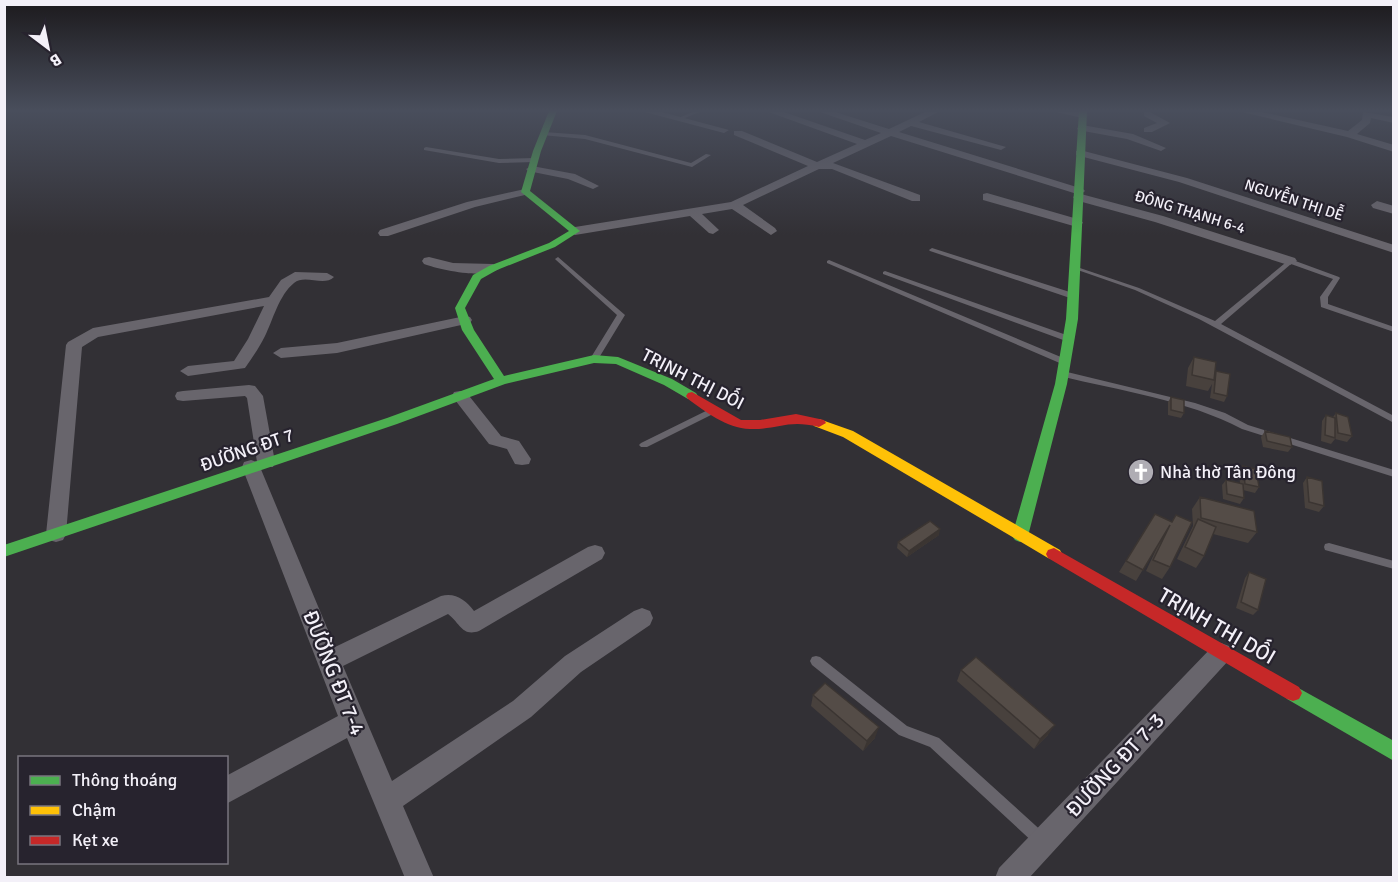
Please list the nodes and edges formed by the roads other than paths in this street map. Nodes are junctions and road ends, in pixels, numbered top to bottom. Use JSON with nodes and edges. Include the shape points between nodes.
{"nodes":[{"id":1,"x":445,"y":152,"type":"edge"},
{"id":2,"x":538,"y":152,"type":"edge"},
{"id":3,"x":643,"y":152,"type":"edge"},
{"id":4,"x":785,"y":152,"type":"edge"},
{"id":5,"x":850,"y":152,"type":"edge"},
{"id":6,"x":948,"y":152,"type":"edge"},
{"id":7,"x":1080,"y":153,"type":"joint"},
{"id":8,"x":708,"y":155,"type":"dead end"},
{"id":9,"x":533,"y":165,"type":"junction"},
{"id":10,"x":819,"y":166,"type":"junction"},
{"id":11,"x":593,"y":186,"type":"dead end"},
{"id":12,"x":525,"y":192,"type":"junction"},
{"id":13,"x":1079,"y":194,"type":"junction"},
{"id":14,"x":987,"y":197,"type":"dead end"},
{"id":15,"x":916,"y":198,"type":"dead end"},
{"id":16,"x":734,"y":205,"type":"junction"},
{"id":17,"x":1377,"y":205,"type":"dead end"},
{"id":18,"x":1394,"y":210,"type":"edge"},
{"id":19,"x":694,"y":213,"type":"junction"},
{"id":20,"x":1077,"y":223,"type":"junction"},
{"id":21,"x":713,"y":230,"type":"dead end"},
{"id":22,"x":575,"y":231,"type":"junction"},
{"id":23,"x":771,"y":231,"type":"dead end"},
{"id":24,"x":384,"y":233,"type":"dead end"},
{"id":25,"x":1394,"y":249,"type":"edge"},
{"id":26,"x":932,"y":250,"type":"dead end"},
{"id":27,"x":558,"y":259,"type":"dead end"},
{"id":28,"x":429,"y":261,"type":"dead end"},
{"id":29,"x":1290,"y":261,"type":"junction"},
{"id":30,"x":829,"y":262,"type":"dead end"},
{"id":31,"x":493,"y":268,"type":"junction"},
{"id":32,"x":1075,"y":268,"type":"junction"},
{"id":33,"x":885,"y":273,"type":"dead end"},
{"id":34,"x":327,"y":276,"type":"dead end"},
{"id":35,"x":1073,"y":296,"type":"junction"},
{"id":36,"x":274,"y":300,"type":"junction"},
{"id":37,"x":465,"y":320,"type":"junction"},
{"id":38,"x":1216,"y":324,"type":"junction"},
{"id":39,"x":1394,"y":330,"type":"edge"},
{"id":40,"x":1069,"y":339,"type":"junction"},
{"id":41,"x":281,"y":352,"type":"dead end"},
{"id":42,"x":594,"y":359,"type":"junction"},
{"id":43,"x":1064,"y":368,"type":"junction"},
{"id":44,"x":188,"y":371,"type":"dead end"},
{"id":45,"x":501,"y":381,"type":"junction"},
{"id":46,"x":183,"y":396,"type":"dead end"},
{"id":47,"x":460,"y":396,"type":"junction"},
{"id":48,"x":716,"y":409,"type":"junction"},
{"id":49,"x":1394,"y":420,"type":"edge"},
{"id":50,"x":644,"y":445,"type":"dead end"},
{"id":51,"x":522,"y":459,"type":"dead end"},
{"id":52,"x":259,"y":464,"type":"junction"},
{"id":53,"x":1394,"y":474,"type":"edge"},
{"id":54,"x":56,"y":534,"type":"junction"},
{"id":55,"x":1020,"y":536,"type":"junction"},
{"id":56,"x":1329,"y":547,"type":"dead end"},
{"id":57,"x":4,"y":551,"type":"edge"},
{"id":58,"x":595,"y":553,"type":"dead end"},
{"id":59,"x":1394,"y":565,"type":"edge"},
{"id":60,"x":642,"y":618,"type":"dead end"},
{"id":61,"x":1221,"y":653,"type":"junction"},
{"id":62,"x":330,"y":661,"type":"junction"},
{"id":63,"x":816,"y":661,"type":"dead end"},
{"id":64,"x":353,"y":720,"type":"junction"},
{"id":65,"x":1394,"y":752,"type":"edge"},
{"id":66,"x":228,"y":790,"type":"edge"},
{"id":67,"x":386,"y":801,"type":"junction"},
{"id":68,"x":1042,"y":842,"type":"junction"},
{"id":69,"x":420,"y":878,"type":"edge"},
{"id":70,"x":1009,"y":878,"type":"edge"}],
"edges":[{"from":1,"to":9,"type":"lane"},
{"from":2,"to":9,"type":"street"},
{"from":3,"to":8,"type":"lane","via":[[692,165]]},
{"from":4,"to":10,"type":"street"},
{"from":5,"to":10,"type":"street"},
{"from":6,"to":13,"type":"street","name":"ĐÔNG THẠNH 6-4"},
{"from":7,"to":13,"type":"street"},
{"from":7,"to":25,"type":"street","name":"NGUYỄN THỊ DỄ","via":[[1183,180]]},
{"from":9,"to":11,"type":"street"},
{"from":9,"to":12,"type":"street"},
{"from":10,"to":15,"type":"street","via":[[833,166]]},
{"from":10,"to":16,"type":"street"},
{"from":12,"to":22,"type":"street"},
{"from":12,"to":24,"type":"street","via":[[452,209]]},
{"from":13,"to":20,"type":"street"},
{"from":13,"to":29,"type":"street","name":"ĐÔNG THẠNH 6-4"},
{"from":14,"to":20,"type":"street"},
{"from":16,"to":19,"type":"street"},
{"from":16,"to":23,"type":"street"},
{"from":17,"to":18,"type":"street"},
{"from":19,"to":21,"type":"street"},
{"from":19,"to":22,"type":"street"},
{"from":20,"to":32,"type":"street"},
{"from":22,"to":31,"type":"street","via":[[552,245]]},
{"from":26,"to":35,"type":"lane"},
{"from":27,"to":42,"type":"lane","via":[[621,315]]},
{"from":28,"to":31,"type":"street","via":[[443,267]]},
{"from":29,"to":38,"type":"lane"},
{"from":29,"to":39,"type":"lane","via":[[1337,278],[1324,297],[1324,304]]},
{"from":30,"to":43,"type":"lane"},
{"from":31,"to":37,"type":"street","via":[[477,277],[464,297],[460,308]]},
{"from":32,"to":35,"type":"street"},
{"from":32,"to":38,"type":"lane","via":[[1137,289]]},
{"from":33,"to":40,"type":"lane"},
{"from":34,"to":36,"type":"street","via":[[292,276]]},
{"from":35,"to":40,"type":"street"},
{"from":36,"to":44,"type":"street","via":[[239,365]]},
{"from":36,"to":54,"type":"street","via":[[93,333],[74,345]]},
{"from":37,"to":41,"type":"street","via":[[337,348]]},
{"from":37,"to":45,"type":"street"},
{"from":38,"to":49,"type":"lane"},
{"from":40,"to":43,"type":"street"},
{"from":42,"to":45,"type":"street","name":"TRỊNH THỊ DỐI"},
{"from":42,"to":48,"type":"street","name":"TRỊNH THỊ DỐI","via":[[618,361],[668,382]]},
{"from":43,"to":53,"type":"lane","via":[[1192,405],[1245,427]]},
{"from":43,"to":55,"type":"street"},
{"from":45,"to":47,"type":"street","name":"ĐƯỜNG ĐT 7"},
{"from":46,"to":52,"type":"street","name":"ĐƯỜNG ĐT 7-4","via":[[249,390],[255,396]]},
{"from":47,"to":51,"type":"street","via":[[495,440],[513,445]]},
{"from":47,"to":52,"type":"street","name":"ĐƯỜNG ĐT 7"},
{"from":48,"to":50,"type":"lane"},
{"from":48,"to":55,"type":"street","name":"TRỊNH THỊ DỐI","via":[[738,424],[790,417],[839,430]]},
{"from":52,"to":54,"type":"street","name":"ĐƯỜNG ĐT 7"},
{"from":52,"to":62,"type":"street","name":"ĐƯỜNG ĐT 7-4"},
{"from":54,"to":57,"type":"street","name":"ĐƯỜNG ĐT 7"},
{"from":55,"to":61,"type":"street","name":"TRỊNH THỊ DỐI"},
{"from":56,"to":59,"type":"lane"},
{"from":58,"to":62,"type":"street","via":[[471,624],[449,603]]},
{"from":60,"to":67,"type":"street","via":[[573,664],[522,709]]},
{"from":61,"to":65,"type":"street","name":"TRỊNH THỊ DỐI"},
{"from":61,"to":68,"type":"street","name":"ĐƯỜNG ĐT 7-3"},
{"from":62,"to":64,"type":"street","name":"ĐƯỜNG ĐT 7-4"},
{"from":63,"to":68,"type":"lane","via":[[903,731],[934,742]]},
{"from":64,"to":66,"type":"street"},
{"from":64,"to":67,"type":"street","name":"ĐƯỜNG ĐT 7-4"},
{"from":67,"to":69,"type":"street","name":"ĐƯỜNG ĐT 7-4"},
{"from":68,"to":70,"type":"street","name":"ĐƯỜNG ĐT 7-3"}]}
